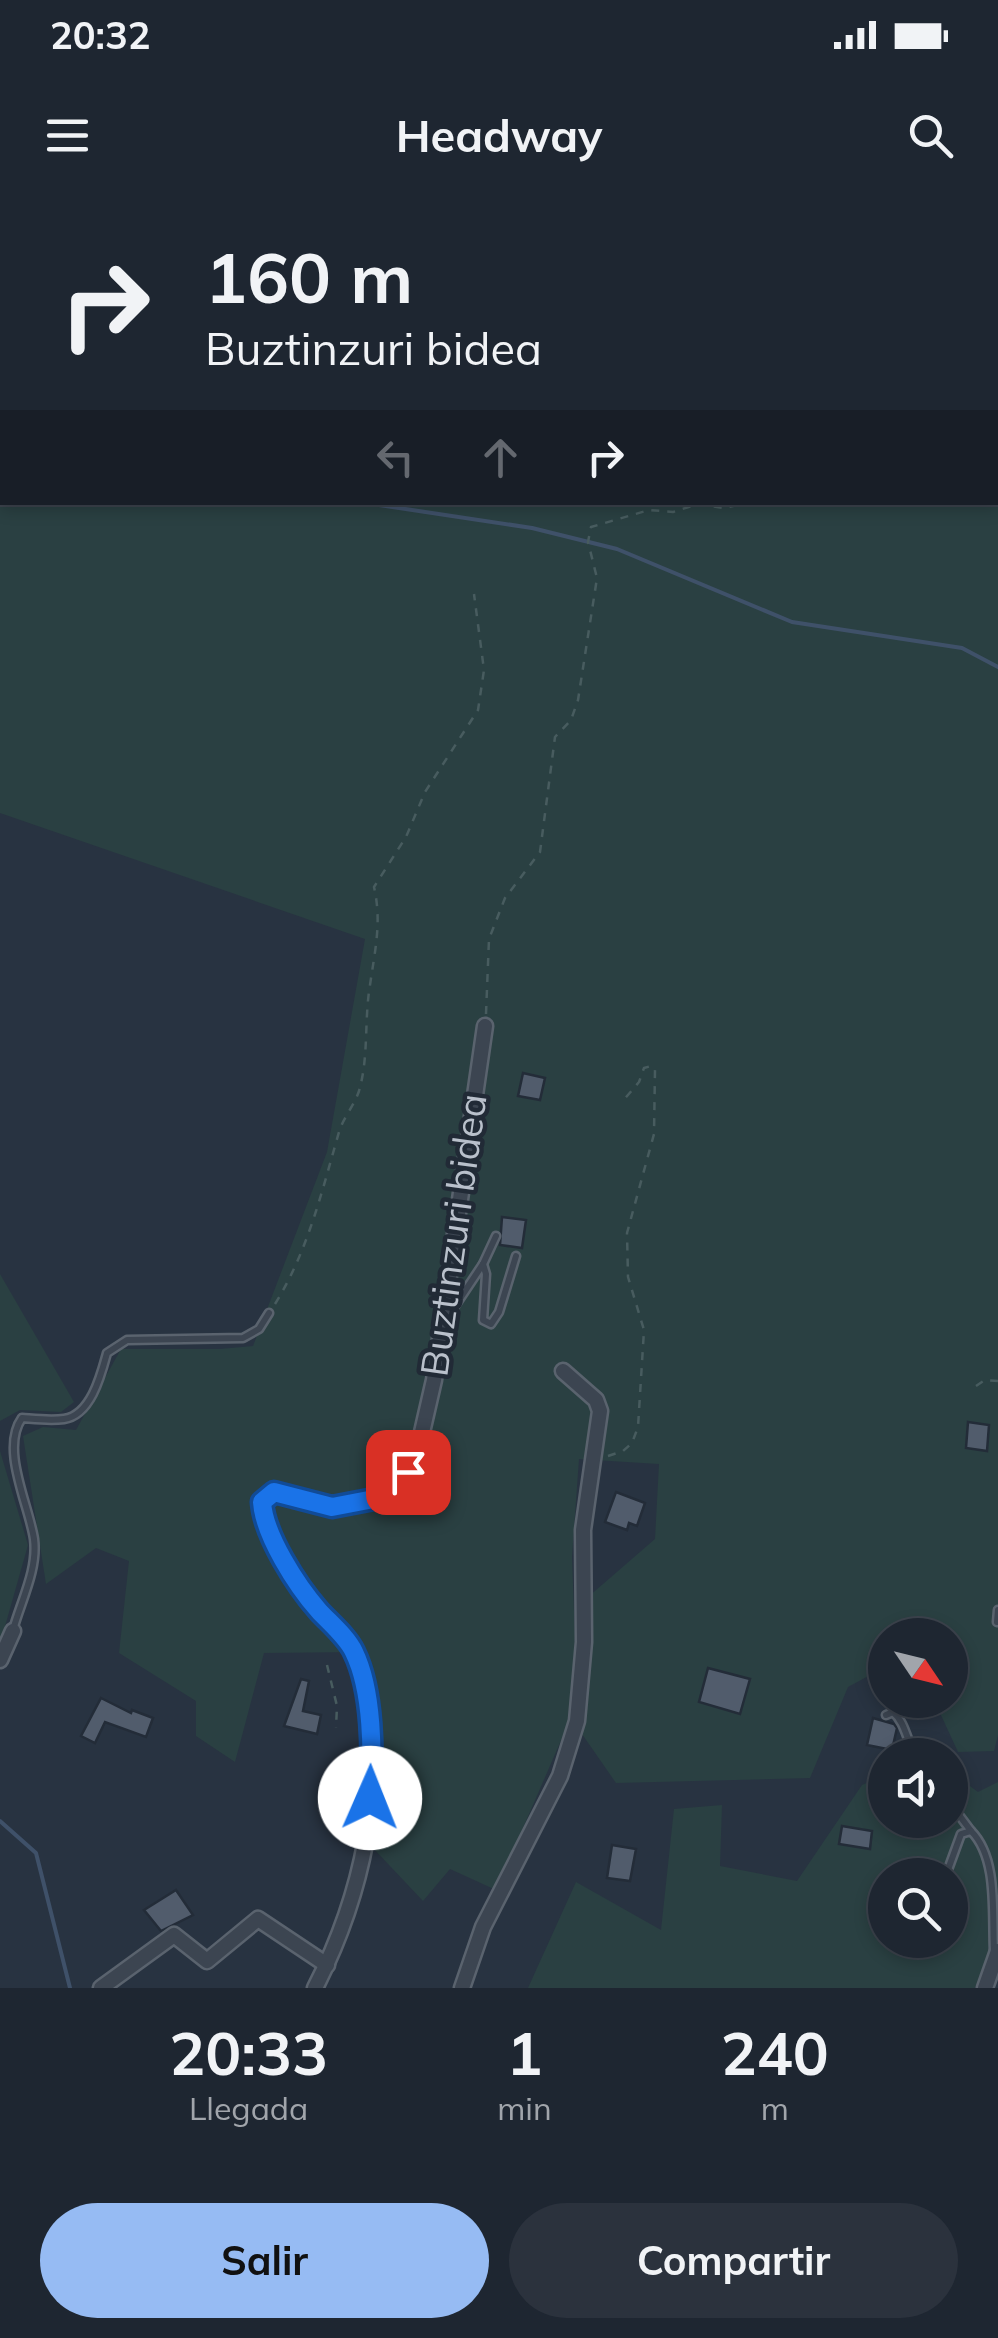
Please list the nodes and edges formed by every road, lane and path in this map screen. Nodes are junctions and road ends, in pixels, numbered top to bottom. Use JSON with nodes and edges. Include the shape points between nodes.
{"nodes":[{"id":1,"x":695,"y":505,"type":"edge"},
{"id":2,"x":704,"y":505,"type":"edge"},
{"id":3,"x":738,"y":505,"type":"edge"},
{"id":4,"x":474,"y":594,"type":"dead end"},
{"id":5,"x":486,"y":1026,"type":"joint"},
{"id":6,"x":622,"y":1102,"type":"dead end"},
{"id":7,"x":496,"y":1236,"type":"dead end"},
{"id":8,"x":516,"y":1256,"type":"dead end"},
{"id":9,"x":482,"y":1264,"type":"junction"},
{"id":10,"x":269,"y":1314,"type":"joint"},
{"id":11,"x":441,"y":1328,"type":"junction"},
{"id":12,"x":564,"y":1372,"type":"dead end"},
{"id":13,"x":998,"y":1381,"type":"edge"},
{"id":14,"x":976,"y":1386,"type":"dead end"},
{"id":15,"x":592,"y":1459,"type":"junction"},
{"id":16,"x":998,"y":1610,"type":"edge"},
{"id":17,"x":997,"y":1622,"type":"edge"},
{"id":18,"x":13,"y":1631,"type":"joint"},
{"id":19,"x":0,"y":1660,"type":"edge"},
{"id":20,"x":327,"y":1665,"type":"dead end"},
{"id":21,"x":336,"y":1728,"type":"dead end"},
{"id":22,"x":968,"y":1827,"type":"edge"},
{"id":23,"x":971,"y":1831,"type":"junction"},
{"id":24,"x":952,"y":1858,"type":"edge"},
{"id":25,"x":996,"y":1957,"type":"edge"},
{"id":26,"x":327,"y":1965,"type":"junction"},
{"id":27,"x":101,"y":1988,"type":"edge"},
{"id":28,"x":315,"y":1988,"type":"edge"},
{"id":29,"x":462,"y":1988,"type":"edge"},
{"id":30,"x":985,"y":1988,"type":"edge"}],
"edges":[{"from":1,"to":5,"type":"path","via":[[591,527],[597,578],[578,700],[555,736],[540,852],[506,898],[489,940]]},
{"from":2,"to":3,"type":"path"},
{"from":4,"to":10,"type":"path","via":[[484,670],[478,710],[374,887],[378,944],[358,1094],[340,1128],[306,1242]]},
{"from":5,"to":11,"type":"street","name":"Buztinzuri bidea"},
{"from":6,"to":15,"type":"path","via":[[652,1066],[654,1134],[627,1233],[628,1277],[644,1330],[638,1427],[624,1451]]},
{"from":7,"to":9,"type":"lane"},
{"from":8,"to":9,"type":"lane","via":[[491,1324],[484,1320]]},
{"from":9,"to":11,"type":"lane"},
{"from":10,"to":18,"type":"lane","via":[[243,1338],[127,1340],[108,1353],[83,1408],[68,1419],[22,1418],[13,1429],[35,1554]]},
{"from":11,"to":26,"type":"street","name":"Buztinzuri bidea","via":[[408,1472],[379,1498],[332,1507],[274,1492],[262,1502],[263,1518],[302,1592],[354,1650],[368,1706],[366,1846]]},
{"from":12,"to":15,"type":"street","via":[[600,1411]]},
{"from":13,"to":14,"type":"path"},
{"from":15,"to":29,"type":"street","via":[[582,1530],[577,1722],[560,1776],[483,1927]]},
{"from":16,"to":17,"type":"lane"},
{"from":18,"to":19,"type":"street"},
{"from":20,"to":21,"type":"path"},
{"from":22,"to":23,"type":"lane"},
{"from":23,"to":24,"type":"lane","via":[[961,1834]]},
{"from":23,"to":25,"type":"lane","via":[[982,1838],[997,1877]]},
{"from":25,"to":30,"type":"street"},
{"from":26,"to":27,"type":"street","via":[[258,1919],[207,1960],[174,1935]]},
{"from":26,"to":28,"type":"street","name":"Buztinzuri bidea"}]}
